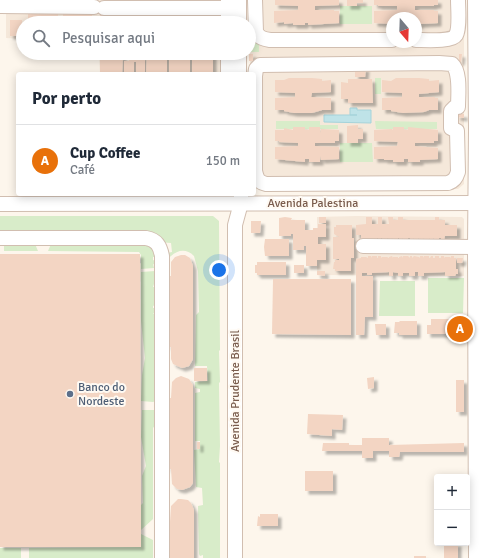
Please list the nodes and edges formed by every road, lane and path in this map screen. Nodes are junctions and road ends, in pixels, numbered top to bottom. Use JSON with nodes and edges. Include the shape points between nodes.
{"nodes":[{"id":1,"x":255,"y":0,"type":"edge"},
{"id":2,"x":458,"y":0,"type":"edge"},
{"id":3,"x":475,"y":0,"type":"edge"},
{"id":4,"x":234,"y":4,"type":"edge"},
{"id":5,"x":0,"y":6,"type":"edge"},
{"id":6,"x":230,"y":16,"type":"edge"},
{"id":7,"x":237,"y":16,"type":"edge"},
{"id":8,"x":256,"y":16,"type":"edge"},
{"id":9,"x":256,"y":32,"type":"edge"},
{"id":10,"x":386,"y":40,"type":"edge"},
{"id":11,"x":422,"y":40,"type":"edge"},
{"id":12,"x":479,"y":43,"type":"edge"},
{"id":13,"x":228,"y":60,"type":"edge"},
{"id":14,"x":239,"y":60,"type":"edge"},
{"id":15,"x":228,"y":72,"type":"edge"},
{"id":16,"x":239,"y":72,"type":"edge"},
{"id":17,"x":256,"y":72,"type":"edge"},
{"id":18,"x":478,"y":103,"type":"edge"},
{"id":19,"x":458,"y":106,"type":"junction"},
{"id":20,"x":458,"y":130,"type":"junction"},
{"id":21,"x":476,"y":131,"type":"junction"},
{"id":22,"x":256,"y":175,"type":"edge"},
{"id":23,"x":234,"y":198,"type":"edge"},
{"id":24,"x":478,"y":202,"type":"edge"},
{"id":25,"x":0,"y":204,"type":"edge"},
{"id":26,"x":0,"y":238,"type":"edge"},
{"id":27,"x":363,"y":246,"type":"dead end"},
{"id":28,"x":475,"y":247,"type":"junction"},
{"id":29,"x":162,"y":558,"type":"edge"},
{"id":30,"x":235,"y":558,"type":"edge"},
{"id":31,"x":476,"y":558,"type":"edge"}],
"edges":[{"from":1,"to":8,"type":"street"},
{"from":2,"to":11,"type":"street","via":[[458,28],[455,37],[449,40]]},
{"from":3,"to":12,"type":"street"},
{"from":4,"to":5,"type":"street"},
{"from":4,"to":6,"type":"street"},
{"from":4,"to":7,"type":"street"},
{"from":9,"to":10,"type":"street","via":[[262,39],[270,40]]},
{"from":12,"to":18,"type":"street"},
{"from":13,"to":15,"type":"street"},
{"from":14,"to":16,"type":"street"},
{"from":17,"to":19,"type":"street","via":[[257,67],[263,64],[452,64],[458,75]]},
{"from":18,"to":19,"type":"street"},
{"from":18,"to":21,"type":"street"},
{"from":19,"to":20,"type":"street","via":[[452,111],[451,128]]},
{"from":20,"to":21,"type":"street"},
{"from":20,"to":22,"type":"street","via":[[458,172],[453,181],[448,183],[266,184],[260,182]]},
{"from":21,"to":24,"type":"street"},
{"from":23,"to":24,"type":"street","name":"Avenida Palestina"},
{"from":23,"to":25,"type":"street","name":"Avenida Palestina"},
{"from":23,"to":30,"type":"street","name":"Avenida Prudente Brasil"},
{"from":24,"to":28,"type":"street"},
{"from":26,"to":29,"type":"street","via":[[146,238],[152,239],[160,246]]},
{"from":27,"to":28,"type":"street"},
{"from":28,"to":31,"type":"street"}]}
